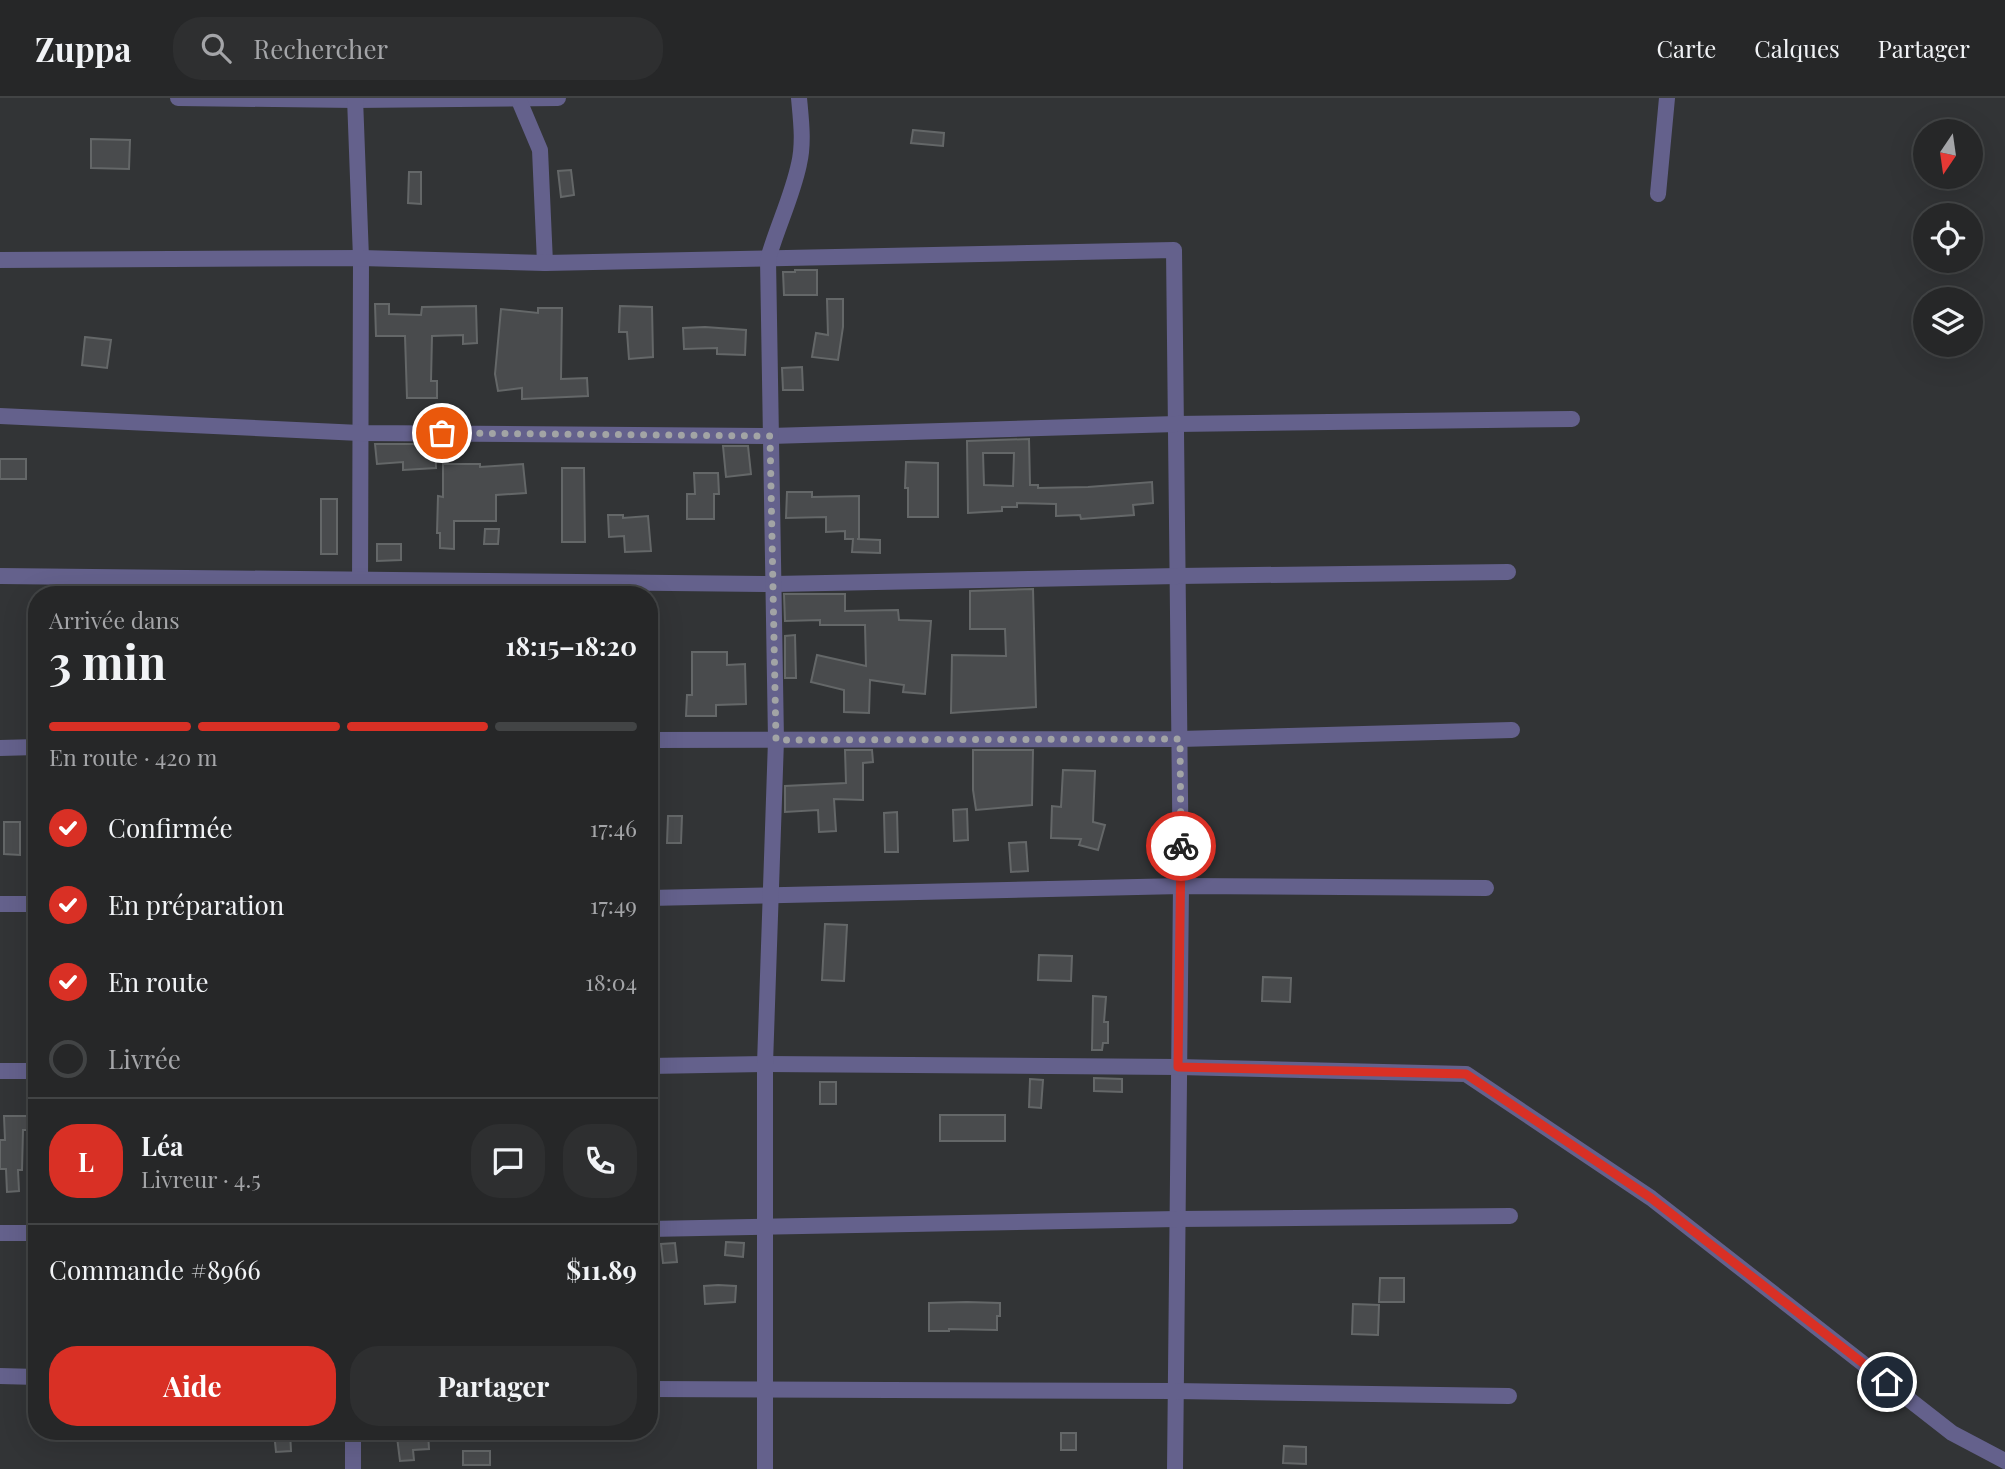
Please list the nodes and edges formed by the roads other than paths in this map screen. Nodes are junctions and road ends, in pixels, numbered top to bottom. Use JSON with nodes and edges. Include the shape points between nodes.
{"nodes":[{"id":1,"x":178,"y":98,"type":"edge"},
{"id":2,"x":558,"y":98,"type":"edge"},
{"id":3,"x":799,"y":98,"type":"edge"},
{"id":4,"x":1667,"y":98,"type":"edge"},
{"id":5,"x":355,"y":99,"type":"edge"},
{"id":6,"x":519,"y":99,"type":"edge"},
{"id":7,"x":1658,"y":194,"type":"dead end"},
{"id":8,"x":361,"y":258,"type":"junction"},
{"id":9,"x":768,"y":259,"type":"junction"},
{"id":10,"x":0,"y":260,"type":"edge"},
{"id":11,"x":545,"y":262,"type":"junction"},
{"id":12,"x":0,"y":416,"type":"edge"},
{"id":13,"x":1572,"y":419,"type":"dead end"},
{"id":14,"x":1176,"y":424,"type":"junction"},
{"id":15,"x":360,"y":433,"type":"junction"},
{"id":16,"x":770,"y":436,"type":"junction"},
{"id":17,"x":1508,"y":572,"type":"dead end"},
{"id":18,"x":0,"y":576,"type":"edge"},
{"id":19,"x":1178,"y":576,"type":"junction"},
{"id":20,"x":774,"y":584,"type":"junction"},
{"id":21,"x":327,"y":586,"type":"edge"},
{"id":22,"x":360,"y":586,"type":"edge"},
{"id":23,"x":498,"y":586,"type":"edge"},
{"id":24,"x":1512,"y":730,"type":"dead end"},
{"id":25,"x":1180,"y":739,"type":"junction"},
{"id":26,"x":658,"y":740,"type":"edge"},
{"id":27,"x":776,"y":740,"type":"junction"},
{"id":28,"x":28,"y":747,"type":"edge"},
{"id":29,"x":0,"y":748,"type":"edge"},
{"id":30,"x":1181,"y":886,"type":"junction"},
{"id":31,"x":1486,"y":888,"type":"dead end"},
{"id":32,"x":770,"y":897,"type":"junction"},
{"id":33,"x":658,"y":898,"type":"edge"},
{"id":34,"x":0,"y":904,"type":"edge"},
{"id":35,"x":28,"y":904,"type":"edge"},
{"id":36,"x":765,"y":1064,"type":"junction"},
{"id":37,"x":658,"y":1066,"type":"edge"},
{"id":38,"x":1178,"y":1067,"type":"junction"},
{"id":39,"x":0,"y":1071,"type":"edge"},
{"id":40,"x":28,"y":1071,"type":"edge"},
{"id":41,"x":1510,"y":1216,"type":"dead end"},
{"id":42,"x":1177,"y":1219,"type":"junction"},
{"id":43,"x":765,"y":1228,"type":"junction"},
{"id":44,"x":658,"y":1229,"type":"edge"},
{"id":45,"x":0,"y":1233,"type":"edge"},
{"id":46,"x":28,"y":1233,"type":"edge"},
{"id":47,"x":0,"y":1376,"type":"edge"},
{"id":48,"x":28,"y":1377,"type":"edge"},
{"id":49,"x":658,"y":1388,"type":"edge"},
{"id":50,"x":766,"y":1389,"type":"junction"},
{"id":51,"x":1175,"y":1391,"type":"junction"},
{"id":52,"x":1509,"y":1396,"type":"dead end"},
{"id":53,"x":353,"y":1440,"type":"edge"},
{"id":54,"x":2005,"y":1461,"type":"edge"},
{"id":55,"x":353,"y":1469,"type":"edge"},
{"id":56,"x":765,"y":1469,"type":"edge"},
{"id":57,"x":1175,"y":1469,"type":"edge"}],
"edges":[{"from":1,"to":5,"type":"street"},
{"from":2,"to":6,"type":"street"},
{"from":3,"to":9,"type":"street","via":[[800,162]]},
{"from":4,"to":7,"type":"street"},
{"from":5,"to":6,"type":"street"},
{"from":5,"to":8,"type":"street"},
{"from":6,"to":11,"type":"street","via":[[540,150]]},
{"from":8,"to":10,"type":"street"},
{"from":8,"to":11,"type":"street"},
{"from":8,"to":15,"type":"street"},
{"from":9,"to":11,"type":"street"},
{"from":9,"to":14,"type":"street","via":[[1174,250]]},
{"from":9,"to":16,"type":"street"},
{"from":12,"to":15,"type":"street"},
{"from":13,"to":14,"type":"street"},
{"from":14,"to":16,"type":"street"},
{"from":14,"to":19,"type":"street"},
{"from":15,"to":16,"type":"street"},
{"from":15,"to":22,"type":"street"},
{"from":16,"to":20,"type":"street"},
{"from":17,"to":19,"type":"street"},
{"from":18,"to":21,"type":"street"},
{"from":19,"to":20,"type":"street"},
{"from":19,"to":25,"type":"street"},
{"from":20,"to":23,"type":"street"},
{"from":20,"to":27,"type":"street"},
{"from":24,"to":25,"type":"street"},
{"from":25,"to":27,"type":"street"},
{"from":25,"to":30,"type":"street"},
{"from":26,"to":27,"type":"street"},
{"from":27,"to":32,"type":"street"},
{"from":28,"to":29,"type":"street"},
{"from":30,"to":31,"type":"street"},
{"from":30,"to":32,"type":"street"},
{"from":30,"to":38,"type":"street"},
{"from":32,"to":33,"type":"street"},
{"from":32,"to":36,"type":"street"},
{"from":34,"to":35,"type":"street"},
{"from":36,"to":37,"type":"street"},
{"from":36,"to":38,"type":"street"},
{"from":36,"to":43,"type":"street"},
{"from":38,"to":42,"type":"street"},
{"from":38,"to":54,"type":"street","via":[[1466,1074],[1651,1198],[1952,1433]]},
{"from":39,"to":40,"type":"street"},
{"from":41,"to":42,"type":"street"},
{"from":42,"to":43,"type":"street"},
{"from":42,"to":51,"type":"street"},
{"from":43,"to":44,"type":"street"},
{"from":43,"to":50,"type":"street"},
{"from":45,"to":46,"type":"street"},
{"from":47,"to":48,"type":"street"},
{"from":49,"to":50,"type":"street"},
{"from":50,"to":51,"type":"street"},
{"from":50,"to":56,"type":"street"},
{"from":51,"to":52,"type":"street"},
{"from":51,"to":57,"type":"street"},
{"from":53,"to":55,"type":"street"}]}
